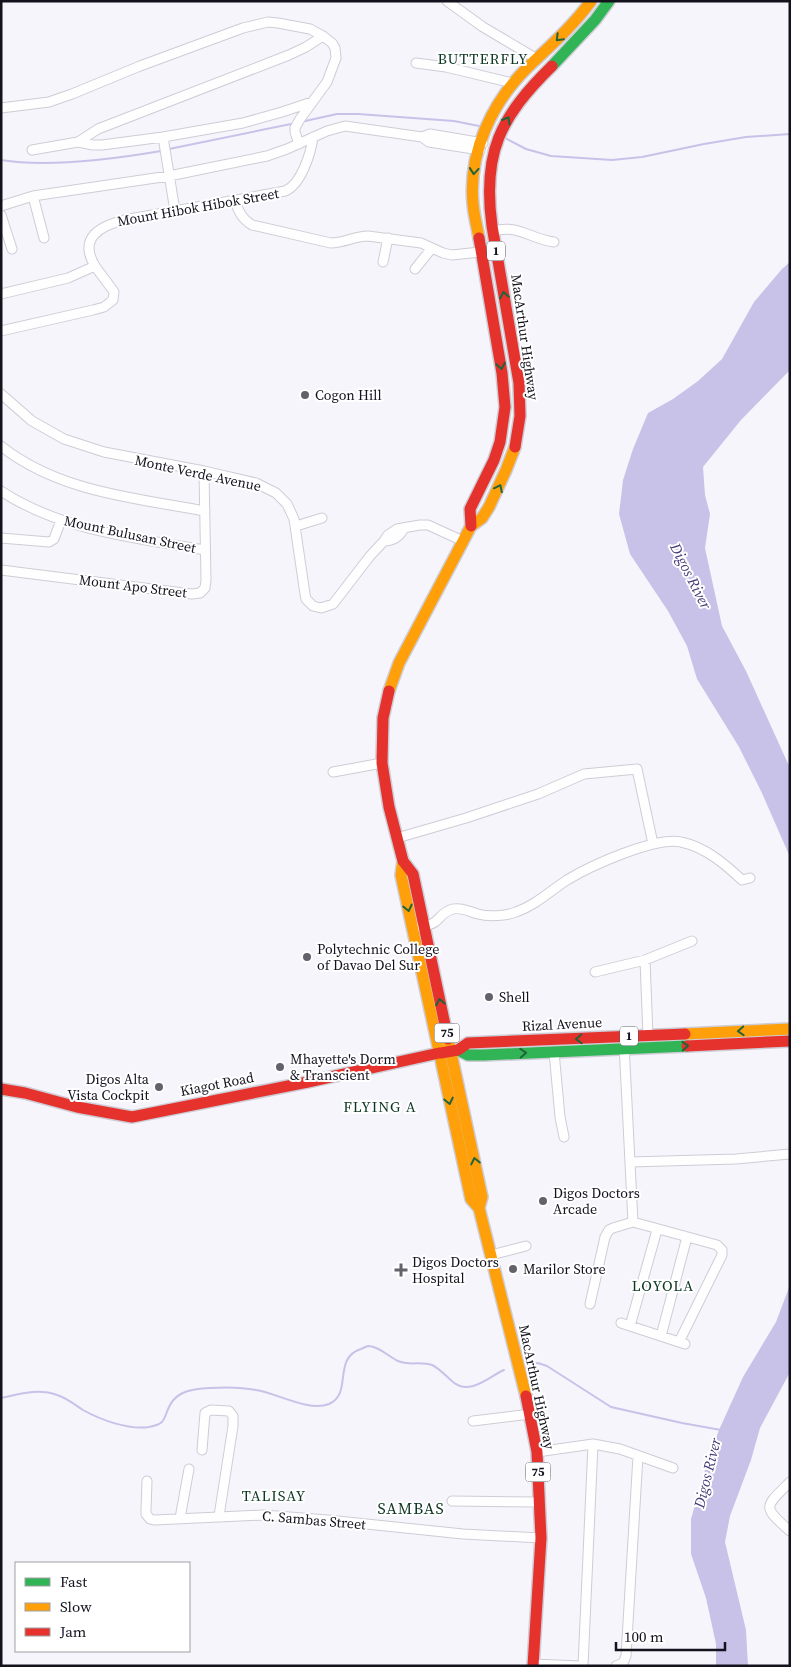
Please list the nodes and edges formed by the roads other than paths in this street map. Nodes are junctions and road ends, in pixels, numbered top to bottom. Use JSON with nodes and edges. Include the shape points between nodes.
{"nodes":[{"id":1,"x":447,"y":1,"type":"edge"},
{"id":2,"x":591,"y":1,"type":"edge"},
{"id":3,"x":609,"y":1,"type":"edge"},
{"id":4,"x":322,"y":36,"type":"junction"},
{"id":5,"x":538,"y":59,"type":"junction"},
{"id":6,"x":416,"y":63,"type":"dead end"},
{"id":7,"x":513,"y":83,"type":"junction"},
{"id":8,"x":312,"y":102,"type":"junction"},
{"id":9,"x":1,"y":108,"type":"edge"},
{"id":10,"x":314,"y":137,"type":"junction"},
{"id":11,"x":163,"y":138,"type":"junction"},
{"id":12,"x":78,"y":142,"type":"junction"},
{"id":13,"x":298,"y":144,"type":"junction"},
{"id":14,"x":478,"y":146,"type":"junction"},
{"id":15,"x":494,"y":148,"type":"junction"},
{"id":16,"x":32,"y":150,"type":"dead end"},
{"id":17,"x":169,"y":176,"type":"junction"},
{"id":18,"x":33,"y":196,"type":"junction"},
{"id":19,"x":235,"y":200,"type":"junction"},
{"id":20,"x":1,"y":206,"type":"edge"},
{"id":21,"x":175,"y":211,"type":"junction"},
{"id":22,"x":1,"y":215,"type":"edge"},
{"id":23,"x":493,"y":231,"type":"junction"},
{"id":24,"x":44,"y":238,"type":"dead end"},
{"id":25,"x":388,"y":238,"type":"junction"},
{"id":26,"x":554,"y":242,"type":"dead end"},
{"id":27,"x":12,"y":248,"type":"dead end"},
{"id":28,"x":432,"y":248,"type":"junction"},
{"id":29,"x":480,"y":252,"type":"junction"},
{"id":30,"x":383,"y":262,"type":"dead end"},
{"id":31,"x":95,"y":266,"type":"junction"},
{"id":32,"x":415,"y":269,"type":"dead end"},
{"id":33,"x":1,"y":294,"type":"edge"},
{"id":34,"x":1,"y":331,"type":"edge"},
{"id":35,"x":1,"y":394,"type":"edge"},
{"id":36,"x":1,"y":446,"type":"edge"},
{"id":37,"x":204,"y":471,"type":"junction"},
{"id":38,"x":1,"y":492,"type":"edge"},
{"id":39,"x":205,"y":511,"type":"junction"},
{"id":40,"x":322,"y":518,"type":"dead end"},
{"id":41,"x":60,"y":520,"type":"junction"},
{"id":42,"x":296,"y":526,"type":"junction"},
{"id":43,"x":471,"y":526,"type":"junction"},
{"id":44,"x":1,"y":538,"type":"edge"},
{"id":45,"x":463,"y":541,"type":"junction"},
{"id":46,"x":205,"y":550,"type":"junction"},
{"id":47,"x":1,"y":570,"type":"edge"},
{"id":48,"x":382,"y":763,"type":"junction"},
{"id":49,"x":333,"y":772,"type":"dead end"},
{"id":50,"x":397,"y":838,"type":"junction"},
{"id":51,"x":653,"y":844,"type":"junction"},
{"id":52,"x":403,"y":861,"type":"junction"},
{"id":53,"x":750,"y":878,"type":"dead end"},
{"id":54,"x":425,"y":926,"type":"junction"},
{"id":55,"x":413,"y":928,"type":"junction"},
{"id":56,"x":692,"y":941,"type":"dead end"},
{"id":57,"x":645,"y":960,"type":"junction"},
{"id":58,"x":595,"y":972,"type":"dead end"},
{"id":59,"x":790,"y":1029,"type":"edge"},
{"id":60,"x":648,"y":1036,"type":"junction"},
{"id":61,"x":623,"y":1037,"type":"junction"},
{"id":62,"x":790,"y":1041,"type":"edge"},
{"id":63,"x":624,"y":1049,"type":"junction"},
{"id":64,"x":449,"y":1051,"type":"junction"},
{"id":65,"x":554,"y":1052,"type":"junction"},
{"id":66,"x":1,"y":1089,"type":"edge"},
{"id":67,"x":564,"y":1137,"type":"dead end"},
{"id":68,"x":790,"y":1154,"type":"edge"},
{"id":69,"x":630,"y":1162,"type":"junction"},
{"id":70,"x":633,"y":1222,"type":"junction"},
{"id":71,"x":657,"y":1230,"type":"junction"},
{"id":72,"x":687,"y":1237,"type":"junction"},
{"id":73,"x":526,"y":1246,"type":"dead end"},
{"id":74,"x":491,"y":1255,"type":"junction"},
{"id":75,"x":590,"y":1304,"type":"dead end"},
{"id":76,"x":661,"y":1336,"type":"junction"},
{"id":77,"x":530,"y":1414,"type":"junction"},
{"id":78,"x":473,"y":1421,"type":"dead end"},
{"id":79,"x":594,"y":1444,"type":"junction"},
{"id":80,"x":202,"y":1450,"type":"dead end"},
{"id":81,"x":537,"y":1452,"type":"junction"},
{"id":82,"x":638,"y":1456,"type":"junction"},
{"id":83,"x":672,"y":1468,"type":"dead end"},
{"id":84,"x":189,"y":1469,"type":"dead end"},
{"id":85,"x":147,"y":1481,"type":"dead end"},
{"id":86,"x":790,"y":1482,"type":"edge"},
{"id":87,"x":452,"y":1501,"type":"dead end"},
{"id":88,"x":540,"y":1502,"type":"junction"},
{"id":89,"x":219,"y":1516,"type":"junction"},
{"id":90,"x":180,"y":1518,"type":"junction"},
{"id":91,"x":790,"y":1531,"type":"edge"},
{"id":92,"x":541,"y":1538,"type":"junction"},
{"id":93,"x":533,"y":1665,"type":"edge"},
{"id":94,"x":582,"y":1666,"type":"edge"},
{"id":95,"x":616,"y":1666,"type":"edge"}],
"edges":[{"from":1,"to":5,"type":"street","via":[[483,27]]},
{"from":2,"to":5,"type":"main road","name":"MacArthur Highway","number":"1","one_way":true,"via":[[570,28]]},
{"from":15,"to":3,"type":"main road","name":"MacArthur Highway","number":"1","one_way":true,"via":[[507,120],[524,96],[588,31]]},
{"from":4,"to":8,"type":"street","via":[[332,43],[336,58],[327,82]]},
{"from":4,"to":9,"type":"street","via":[[310,29],[286,24],[256,24],[49,102]]},
{"from":4,"to":12,"type":"street","via":[[289,55],[98,129]]},
{"from":5,"to":7,"type":"main road","name":"MacArthur Highway","number":"1"},
{"from":6,"to":7,"type":"street"},
{"from":7,"to":14,"type":"main road","name":"MacArthur Highway","number":"1","via":[[491,115]]},
{"from":8,"to":11,"type":"street","via":[[243,123]]},
{"from":8,"to":13,"type":"street","via":[[295,128]]},
{"from":10,"to":13,"type":"street"},
{"from":10,"to":14,"type":"street","via":[[345,126],[422,137],[430,134]]},
{"from":10,"to":19,"type":"street","name":"Mount Hibok Hibok Street","via":[[308,158],[290,189]]},
{"from":11,"to":12,"type":"street","via":[[102,146]]},
{"from":11,"to":17,"type":"street"},
{"from":12,"to":16,"type":"street"},
{"from":13,"to":17,"type":"street","via":[[266,156]]},
{"from":14,"to":15,"type":"street"},
{"from":14,"to":29,"type":"main road","name":"MacArthur Highway","number":"1","one_way":true,"via":[[473,195]]},
{"from":15,"to":23,"type":"main road","name":"MacArthur Highway","number":"1","via":[[488,192]]},
{"from":17,"to":18,"type":"street"},
{"from":17,"to":21,"type":"street"},
{"from":18,"to":20,"type":"street"},
{"from":18,"to":24,"type":"street"},
{"from":19,"to":21,"type":"street","name":"Mount Hibok Hibok Street"},
{"from":19,"to":25,"type":"street","via":[[240,215],[252,225],[331,243],[360,236]]},
{"from":21,"to":31,"type":"street","name":"Mount Hibok Hibok Street","via":[[124,220],[102,228],[90,241],[89,250]]},
{"from":22,"to":27,"type":"street"},
{"from":23,"to":26,"type":"street","via":[[517,230]]},
{"from":43,"to":23,"type":"main road","name":"MacArthur Highway","number":"1","one_way":true,"via":[[484,515],[508,468],[520,419],[516,364]]},
{"from":25,"to":28,"type":"street"},
{"from":25,"to":30,"type":"street"},
{"from":28,"to":29,"type":"street","via":[[452,255]]},
{"from":28,"to":32,"type":"street"},
{"from":29,"to":43,"type":"main road","name":"MacArthur Highway","number":"1","one_way":true,"via":[[505,407],[494,460],[470,508]]},
{"from":31,"to":33,"type":"street","via":[[68,278]]},
{"from":31,"to":34,"type":"street","name":"Mount Hibok Hibok Street","via":[[114,292],[109,304]]},
{"from":35,"to":37,"type":"street","name":"Monte Verde Avenue","via":[[32,421],[64,439],[104,452]]},
{"from":36,"to":39,"type":"street","via":[[41,470],[85,488]]},
{"from":37,"to":39,"type":"street","name":"Mount Apo Street"},
{"from":37,"to":42,"type":"street","name":"Monte Verde Avenue","via":[[270,489],[287,504]]},
{"from":38,"to":41,"type":"street","name":"Mount Bulusan Street"},
{"from":39,"to":46,"type":"street","name":"Mount Apo Street"},
{"from":40,"to":42,"type":"street"},
{"from":41,"to":44,"type":"street","via":[[54,539],[49,542]]},
{"from":41,"to":46,"type":"street","name":"Mount Bulusan Street","via":[[108,533]]},
{"from":42,"to":45,"type":"street","name":"Monte Verde Avenue","via":[[305,594],[309,603],[325,608],[333,604],[370,556],[397,529],[428,525]]},
{"from":43,"to":45,"type":"main road","name":"MacArthur Highway","number":"1"},
{"from":45,"to":48,"type":"main road","name":"MacArthur Highway","number":"1","via":[[391,684],[382,718]]},
{"from":46,"to":47,"type":"street","name":"Mount Apo Street","via":[[206,585],[197,594]]},
{"from":48,"to":49,"type":"street"},
{"from":48,"to":50,"type":"main road","name":"MacArthur Highway","number":"1"},
{"from":50,"to":51,"type":"street","via":[[538,794],[584,774],[637,769]]},
{"from":50,"to":52,"type":"main road","name":"MacArthur Highway","number":"1"},
{"from":51,"to":53,"type":"street","via":[[679,841],[692,845],[708,853],[742,880]]},
{"from":51,"to":54,"type":"street","via":[[591,868],[514,913],[480,914],[452,909],[433,924]]},
{"from":52,"to":54,"type":"main road","name":"MacArthur Highway","number":"75","via":[[413,874]]},
{"from":52,"to":55,"type":"main road","name":"MacArthur Highway","number":"1","one_way":true,"via":[[401,875]]},
{"from":54,"to":55,"type":"street"},
{"from":64,"to":54,"type":"main road","name":"MacArthur Highway","number":"75","one_way":true},
{"from":55,"to":64,"type":"main road","name":"MacArthur Highway","number":"1"},
{"from":56,"to":57,"type":"street"},
{"from":57,"to":58,"type":"street"},
{"from":57,"to":60,"type":"street"},
{"from":59,"to":60,"type":"main road","name":"Rizal Avenue","number":"1","one_way":true},
{"from":60,"to":61,"type":"main road","name":"Rizal Avenue","number":"1"},
{"from":61,"to":63,"type":"street"},
{"from":61,"to":64,"type":"main road","name":"Rizal Avenue","number":"1","one_way":true,"via":[[468,1043]]},
{"from":63,"to":62,"type":"main road","name":"Rizal Avenue","number":"1","one_way":true},
{"from":63,"to":65,"type":"main road","name":"Rizal Avenue","number":"1"},
{"from":63,"to":69,"type":"street"},
{"from":64,"to":65,"type":"main road","name":"Rizal Avenue","number":"1","one_way":true,"via":[[468,1055]]},
{"from":64,"to":66,"type":"main road","name":"Kiagot Road","via":[[132,1117]]},
{"from":64,"to":74,"type":"main road","name":"MacArthur Highway","number":"75","via":[[482,1197],[480,1208]]},
{"from":65,"to":67,"type":"street"},
{"from":68,"to":69,"type":"street"},
{"from":69,"to":70,"type":"street"},
{"from":70,"to":71,"type":"street"},
{"from":70,"to":75,"type":"street","via":[[612,1228],[605,1235]]},
{"from":71,"to":72,"type":"street"},
{"from":71,"to":76,"type":"street","via":[[625,1324]]},
{"from":72,"to":76,"type":"street"},
{"from":72,"to":76,"type":"street","via":[[717,1245],[723,1254],[682,1343]]},
{"from":73,"to":74,"type":"street"},
{"from":74,"to":77,"type":"main road","name":"MacArthur Highway","number":"75"},
{"from":77,"to":78,"type":"street"},
{"from":77,"to":81,"type":"main road","name":"MacArthur Highway","number":"75"},
{"from":79,"to":81,"type":"street"},
{"from":79,"to":82,"type":"street"},
{"from":79,"to":94,"type":"street"},
{"from":80,"to":89,"type":"street","via":[[206,1413],[211,1410],[229,1411],[233,1416],[233,1426]]},
{"from":81,"to":88,"type":"main road","name":"MacArthur Highway","number":"75"},
{"from":82,"to":83,"type":"street"},
{"from":82,"to":95,"type":"street","via":[[626,1656],[623,1664]]},
{"from":84,"to":90,"type":"street"},
{"from":85,"to":90,"type":"street","name":"C. Sambas Street","via":[[148,1516],[154,1520]]},
{"from":86,"to":91,"type":"street","via":[[770,1502],[769,1508],[771,1514]]},
{"from":87,"to":88,"type":"street"},
{"from":88,"to":92,"type":"main road","name":"MacArthur Highway","number":"75"},
{"from":89,"to":90,"type":"street","name":"C. Sambas Street"},
{"from":89,"to":92,"type":"street","name":"C. Sambas Street","via":[[299,1517],[463,1534]]},
{"from":92,"to":93,"type":"main road","name":"MacArthur Highway","number":"75"},
{"from":93,"to":94,"type":"street"}]}
